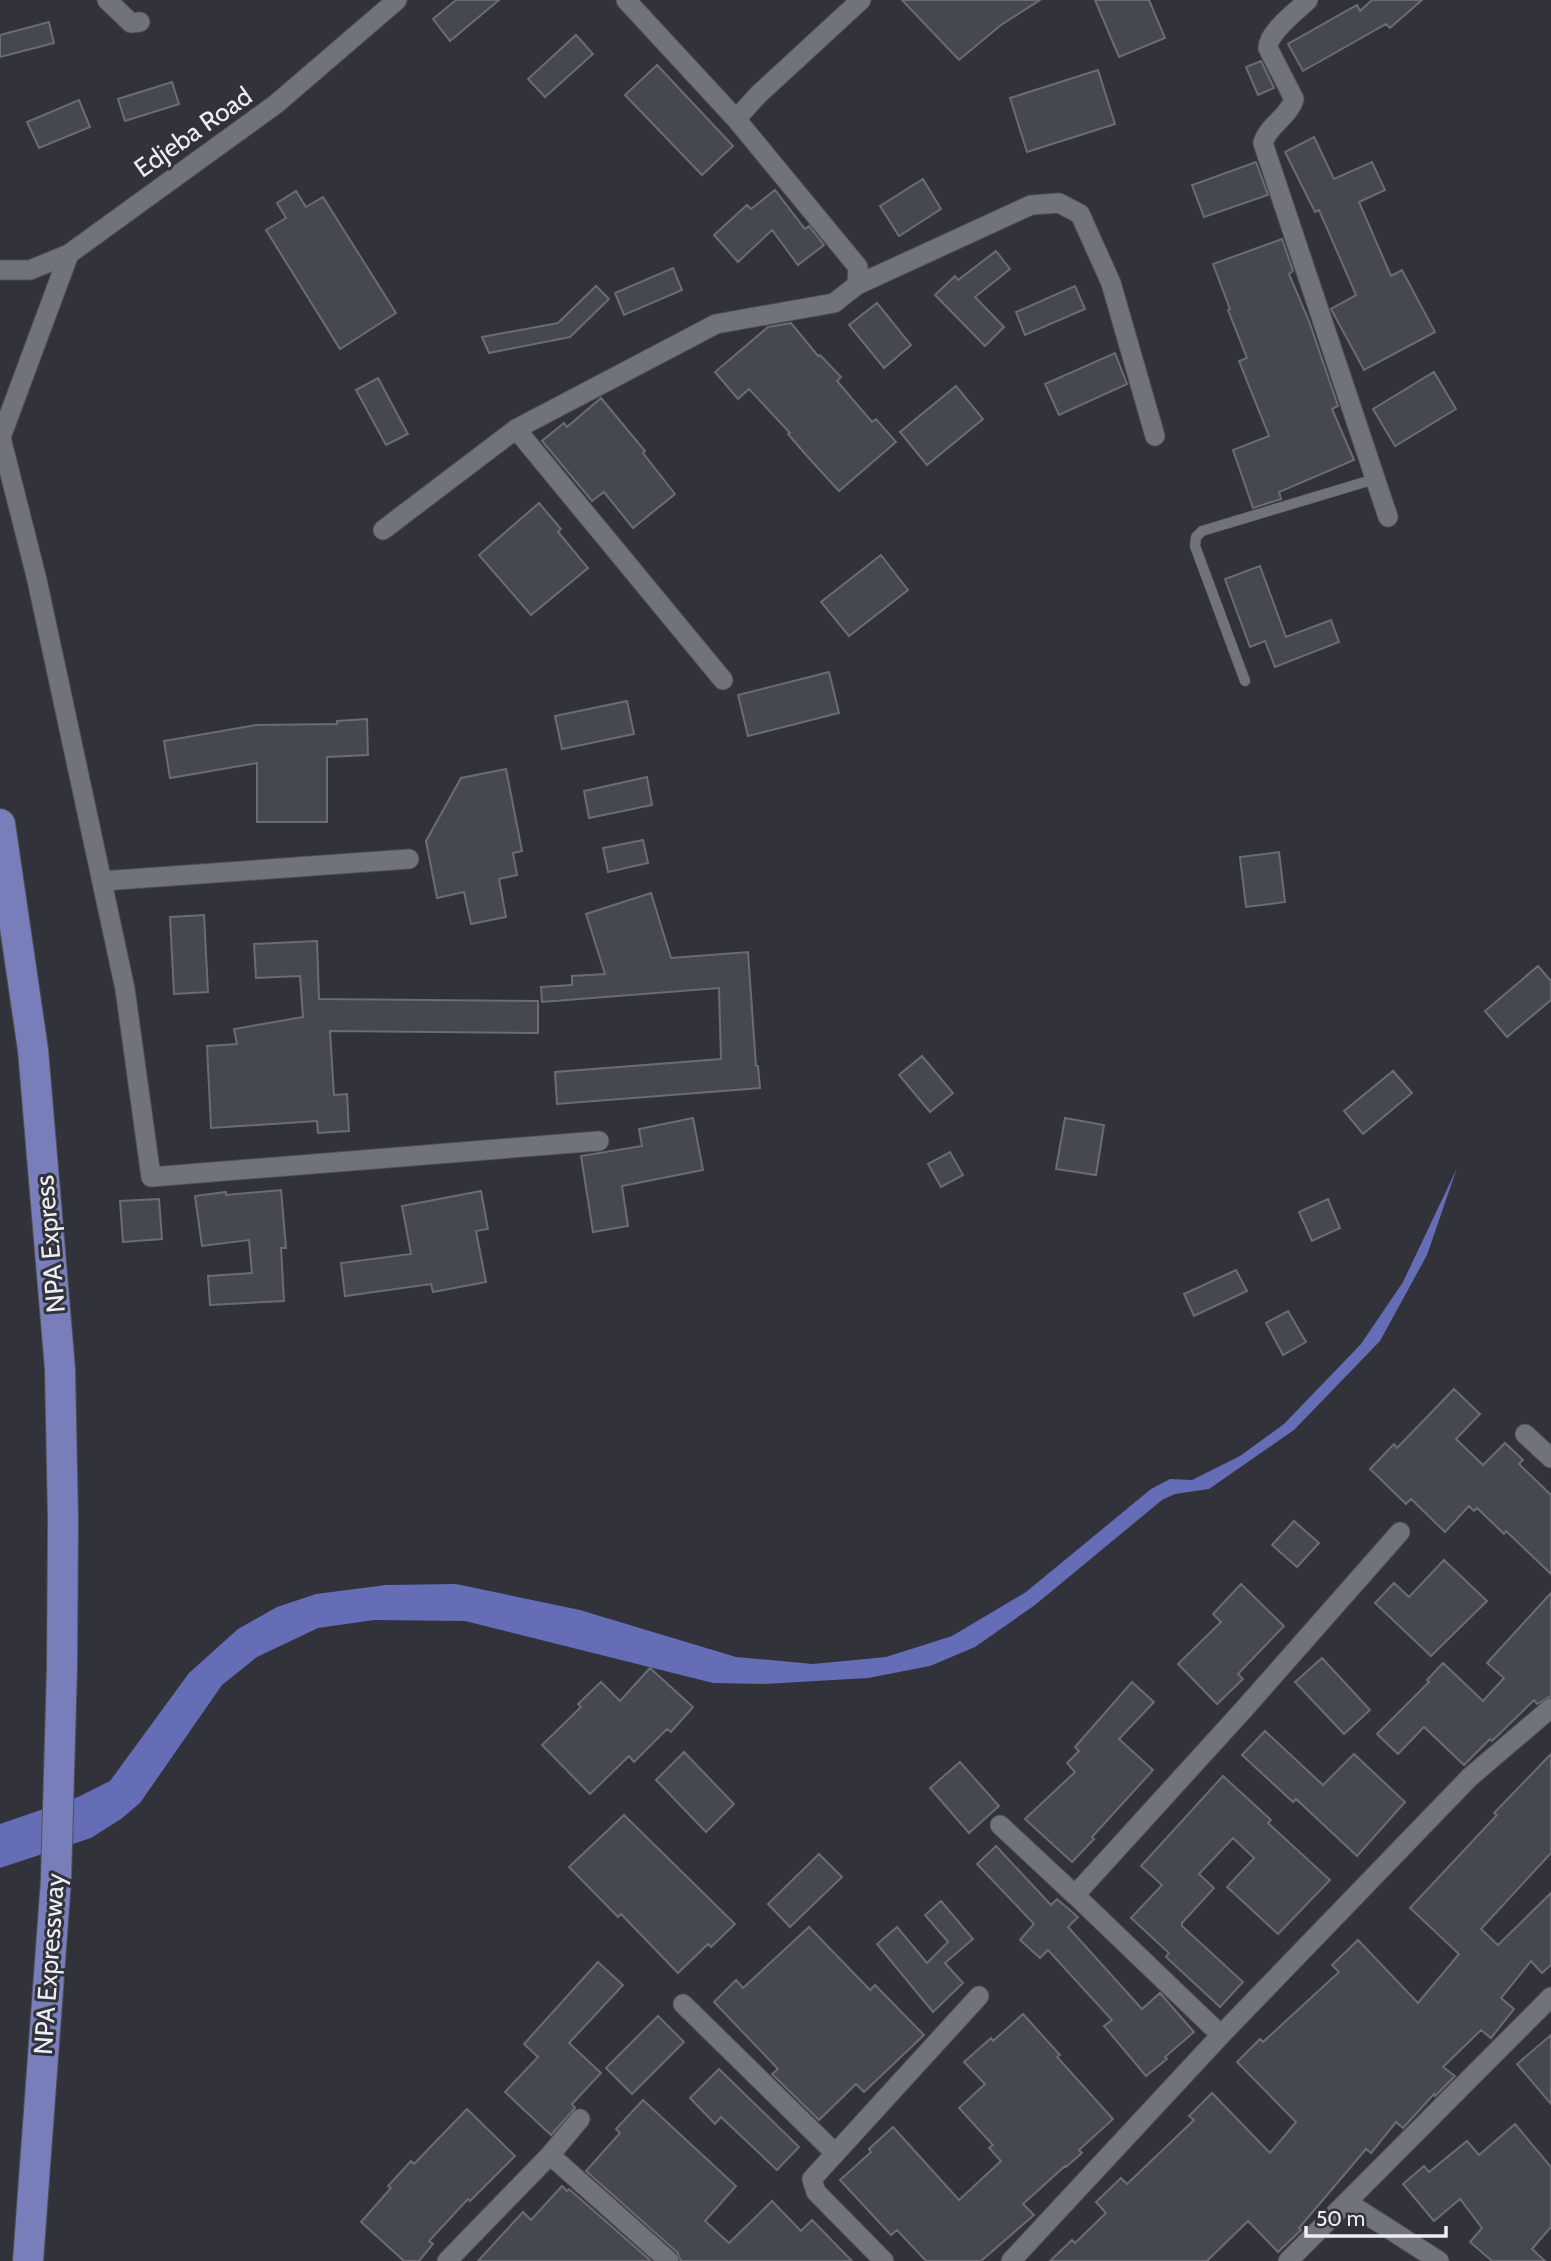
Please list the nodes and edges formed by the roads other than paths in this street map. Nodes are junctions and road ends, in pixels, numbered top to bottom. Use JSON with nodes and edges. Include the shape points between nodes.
{"nodes":[{"id":1,"x":107,"y":0,"type":"edge"},
{"id":2,"x":397,"y":0,"type":"edge"},
{"id":3,"x":626,"y":0,"type":"edge"},
{"id":4,"x":861,"y":0,"type":"edge"},
{"id":5,"x":1308,"y":0,"type":"edge"},
{"id":6,"x":140,"y":22,"type":"dead end"},
{"id":7,"x":736,"y":119,"type":"junction"},
{"id":8,"x":69,"y":254,"type":"junction"},
{"id":9,"x":0,"y":270,"type":"edge"},
{"id":10,"x":857,"y":285,"type":"junction"},
{"id":11,"x":516,"y":429,"type":"junction"},
{"id":12,"x":1,"y":436,"type":"edge"},
{"id":13,"x":1155,"y":436,"type":"dead end"},
{"id":14,"x":1375,"y":479,"type":"junction"},
{"id":15,"x":1388,"y":517,"type":"dead end"},
{"id":16,"x":383,"y":530,"type":"dead end"},
{"id":17,"x":723,"y":680,"type":"dead end"},
{"id":18,"x":1245,"y":681,"type":"dead end"},
{"id":19,"x":0,"y":824,"type":"edge"},
{"id":20,"x":409,"y":859,"type":"dead end"},
{"id":21,"x":102,"y":881,"type":"junction"},
{"id":22,"x":598,"y":1141,"type":"dead end"},
{"id":23,"x":1525,"y":1434,"type":"dead end"},
{"id":24,"x":1551,"y":1458,"type":"edge"},
{"id":25,"x":1400,"y":1532,"type":"dead end"},
{"id":26,"x":62,"y":1667,"type":"joint"},
{"id":27,"x":1551,"y":1707,"type":"edge"},
{"id":28,"x":1000,"y":1825,"type":"dead end"},
{"id":29,"x":1075,"y":1895,"type":"junction"},
{"id":30,"x":979,"y":1996,"type":"dead end"},
{"id":31,"x":1551,"y":1997,"type":"edge"},
{"id":32,"x":683,"y":2004,"type":"dead end"},
{"id":33,"x":1221,"y":2035,"type":"junction"},
{"id":34,"x":580,"y":2119,"type":"dead end"},
{"id":35,"x":835,"y":2153,"type":"junction"},
{"id":36,"x":550,"y":2155,"type":"junction"},
{"id":37,"x":1347,"y":2202,"type":"junction"},
{"id":38,"x":28,"y":2261,"type":"edge"},
{"id":39,"x":447,"y":2261,"type":"edge"},
{"id":40,"x":669,"y":2261,"type":"edge"},
{"id":41,"x":884,"y":2261,"type":"edge"},
{"id":42,"x":1011,"y":2261,"type":"edge"},
{"id":43,"x":1289,"y":2261,"type":"edge"},
{"id":44,"x":1439,"y":2261,"type":"edge"}],
"edges":[{"from":1,"to":6,"type":"street","via":[[131,23]]},
{"from":2,"to":8,"type":"street","name":"Edjeba Road","via":[[276,104]]},
{"from":3,"to":7,"type":"street"},
{"from":4,"to":7,"type":"street"},
{"from":5,"to":14,"type":"street","via":[[1268,41],[1294,99],[1263,143]]},
{"from":7,"to":10,"type":"street","via":[[858,267]]},
{"from":8,"to":9,"type":"street","name":"Edjeba Road","via":[[30,270]]},
{"from":8,"to":12,"type":"street"},
{"from":10,"to":11,"type":"street","via":[[834,303],[716,324]]},
{"from":10,"to":13,"type":"street","via":[[1031,205],[1059,203],[1080,214],[1111,283]]},
{"from":11,"to":16,"type":"street"},
{"from":11,"to":17,"type":"street"},
{"from":12,"to":21,"type":"street"},
{"from":14,"to":15,"type":"street"},
{"from":14,"to":18,"type":"lane","via":[[1202,531],[1196,537],[1195,546]]},
{"from":19,"to":26,"type":"main road","name":"NPA Express","via":[[33,1050],[60,1369]]},
{"from":20,"to":21,"type":"street"},
{"from":21,"to":22,"type":"street","via":[[125,989],[151,1177]]},
{"from":23,"to":24,"type":"street"},
{"from":25,"to":29,"type":"street"},
{"from":26,"to":38,"type":"main road","name":"NPA Expressway","via":[[56,1880]]},
{"from":27,"to":33,"type":"street","via":[[1470,1777]]},
{"from":28,"to":29,"type":"street"},
{"from":29,"to":33,"type":"street"},
{"from":30,"to":35,"type":"street"},
{"from":31,"to":37,"type":"street"},
{"from":32,"to":35,"type":"street"},
{"from":33,"to":42,"type":"street"},
{"from":34,"to":36,"type":"street"},
{"from":35,"to":41,"type":"street","via":[[812,2179],[816,2192]]},
{"from":36,"to":39,"type":"street"},
{"from":36,"to":40,"type":"street"},
{"from":37,"to":43,"type":"street"},
{"from":37,"to":44,"type":"street"}]}
